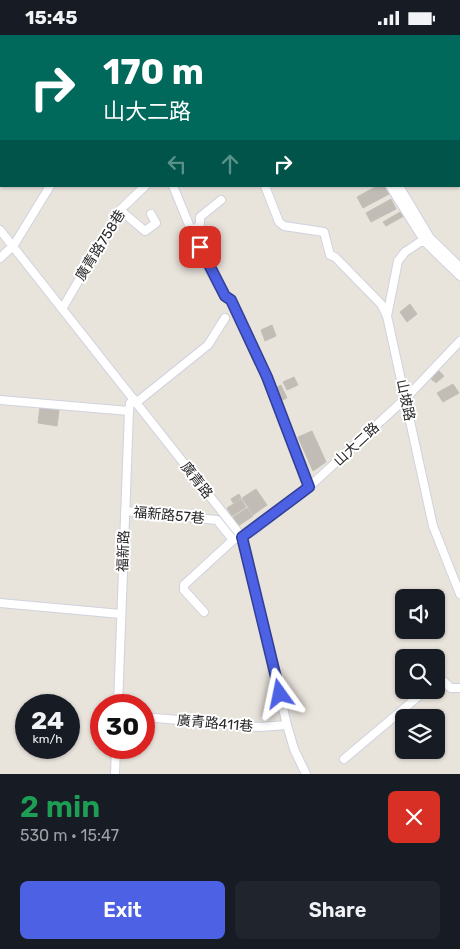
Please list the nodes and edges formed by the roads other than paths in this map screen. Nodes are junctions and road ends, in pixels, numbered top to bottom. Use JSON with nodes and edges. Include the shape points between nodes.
{"nodes":[{"id":1,"x":49,"y":187,"type":"edge"},
{"id":2,"x":144,"y":187,"type":"edge"},
{"id":3,"x":173,"y":187,"type":"edge"},
{"id":4,"x":265,"y":187,"type":"edge"},
{"id":5,"x":391,"y":187,"type":"edge"},
{"id":6,"x":400,"y":187,"type":"edge"},
{"id":7,"x":221,"y":200,"type":"dead end"},
{"id":8,"x":120,"y":210,"type":"junction"},
{"id":9,"x":151,"y":214,"type":"dead end"},
{"id":10,"x":0,"y":230,"type":"edge"},
{"id":11,"x":193,"y":233,"type":"junction"},
{"id":12,"x":423,"y":240,"type":"junction"},
{"id":13,"x":14,"y":245,"type":"junction"},
{"id":14,"x":0,"y":258,"type":"edge"},
{"id":15,"x":460,"y":267,"type":"edge"},
{"id":16,"x":460,"y":277,"type":"edge"},
{"id":17,"x":62,"y":309,"type":"junction"},
{"id":18,"x":387,"y":316,"type":"junction"},
{"id":19,"x":225,"y":319,"type":"dead end"},
{"id":20,"x":460,"y":341,"type":"edge"},
{"id":21,"x":406,"y":398,"type":"junction"},
{"id":22,"x":0,"y":400,"type":"edge"},
{"id":23,"x":135,"y":401,"type":"junction"},
{"id":24,"x":129,"y":411,"type":"junction"},
{"id":25,"x":309,"y":487,"type":"junction"},
{"id":26,"x":125,"y":511,"type":"junction"},
{"id":27,"x":242,"y":537,"type":"junction"},
{"id":28,"x":233,"y":540,"type":"junction"},
{"id":29,"x":460,"y":594,"type":"edge"},
{"id":30,"x":0,"y":603,"type":"edge"},
{"id":31,"x":204,"y":612,"type":"dead end"},
{"id":32,"x":121,"y":614,"type":"junction"},
{"id":33,"x":445,"y":683,"type":"edge"},
{"id":34,"x":460,"y":687,"type":"edge"},
{"id":35,"x":118,"y":694,"type":"edge"},
{"id":36,"x":415,"y":699,"type":"edge"},
{"id":37,"x":155,"y":718,"type":"edge"},
{"id":38,"x":287,"y":725,"type":"junction"},
{"id":39,"x":116,"y":759,"type":"edge"},
{"id":40,"x":344,"y":759,"type":"dead end"},
{"id":41,"x":115,"y":774,"type":"edge"},
{"id":42,"x":306,"y":774,"type":"edge"}],
"edges":[{"from":1,"to":13,"type":"street"},
{"from":2,"to":8,"type":"street","name":"廣青路758巷"},
{"from":3,"to":11,"type":"street"},
{"from":4,"to":18,"type":"street","name":"山坡路","via":[[279,222],[284,226],[324,232],[330,255],[381,304]]},
{"from":5,"to":12,"type":"street"},
{"from":6,"to":15,"type":"street","via":[[430,239]]},
{"from":7,"to":11,"type":"street","via":[[200,217],[200,224]]},
{"from":8,"to":9,"type":"street","via":[[145,231],[156,223]]},
{"from":8,"to":17,"type":"street","name":"廣青路758巷"},
{"from":10,"to":13,"type":"street","name":"廣青路"},
{"from":11,"to":25,"type":"street","via":[[225,296],[231,300],[267,377]]},
{"from":12,"to":16,"type":"street"},
{"from":12,"to":18,"type":"street","via":[[398,261]]},
{"from":13,"to":14,"type":"street"},
{"from":13,"to":17,"type":"street","name":"廣青路"},
{"from":17,"to":23,"type":"street","name":"廣青路"},
{"from":18,"to":21,"type":"street","name":"山坡路"},
{"from":19,"to":23,"type":"street","via":[[208,345]]},
{"from":20,"to":21,"type":"street","name":"山大二路"},
{"from":21,"to":25,"type":"street","name":"山大二路"},
{"from":21,"to":29,"type":"street","name":"山坡路","via":[[433,526]]},
{"from":22,"to":24,"type":"street"},
{"from":23,"to":24,"type":"street","name":"福新路","via":[[130,403]]},
{"from":23,"to":27,"type":"street","name":"廣青路"},
{"from":24,"to":26,"type":"street","name":"福新路"},
{"from":25,"to":27,"type":"street","name":"山大二路"},
{"from":26,"to":28,"type":"street","name":"福新路57巷","via":[[216,520]]},
{"from":26,"to":32,"type":"street","name":"福新路"},
{"from":27,"to":28,"type":"street","name":"山大二路"},
{"from":27,"to":38,"type":"street","name":"廣青路"},
{"from":28,"to":31,"type":"street","via":[[184,585],[184,590]]},
{"from":30,"to":32,"type":"street"},
{"from":32,"to":35,"type":"street","name":"福新路"},
{"from":33,"to":34,"type":"street","via":[[451,688]]},
{"from":36,"to":40,"type":"street"},
{"from":37,"to":38,"type":"street","name":"廣青路411巷","via":[[259,727]]},
{"from":38,"to":42,"type":"street","name":"廣青路"},
{"from":39,"to":41,"type":"street"}]}
